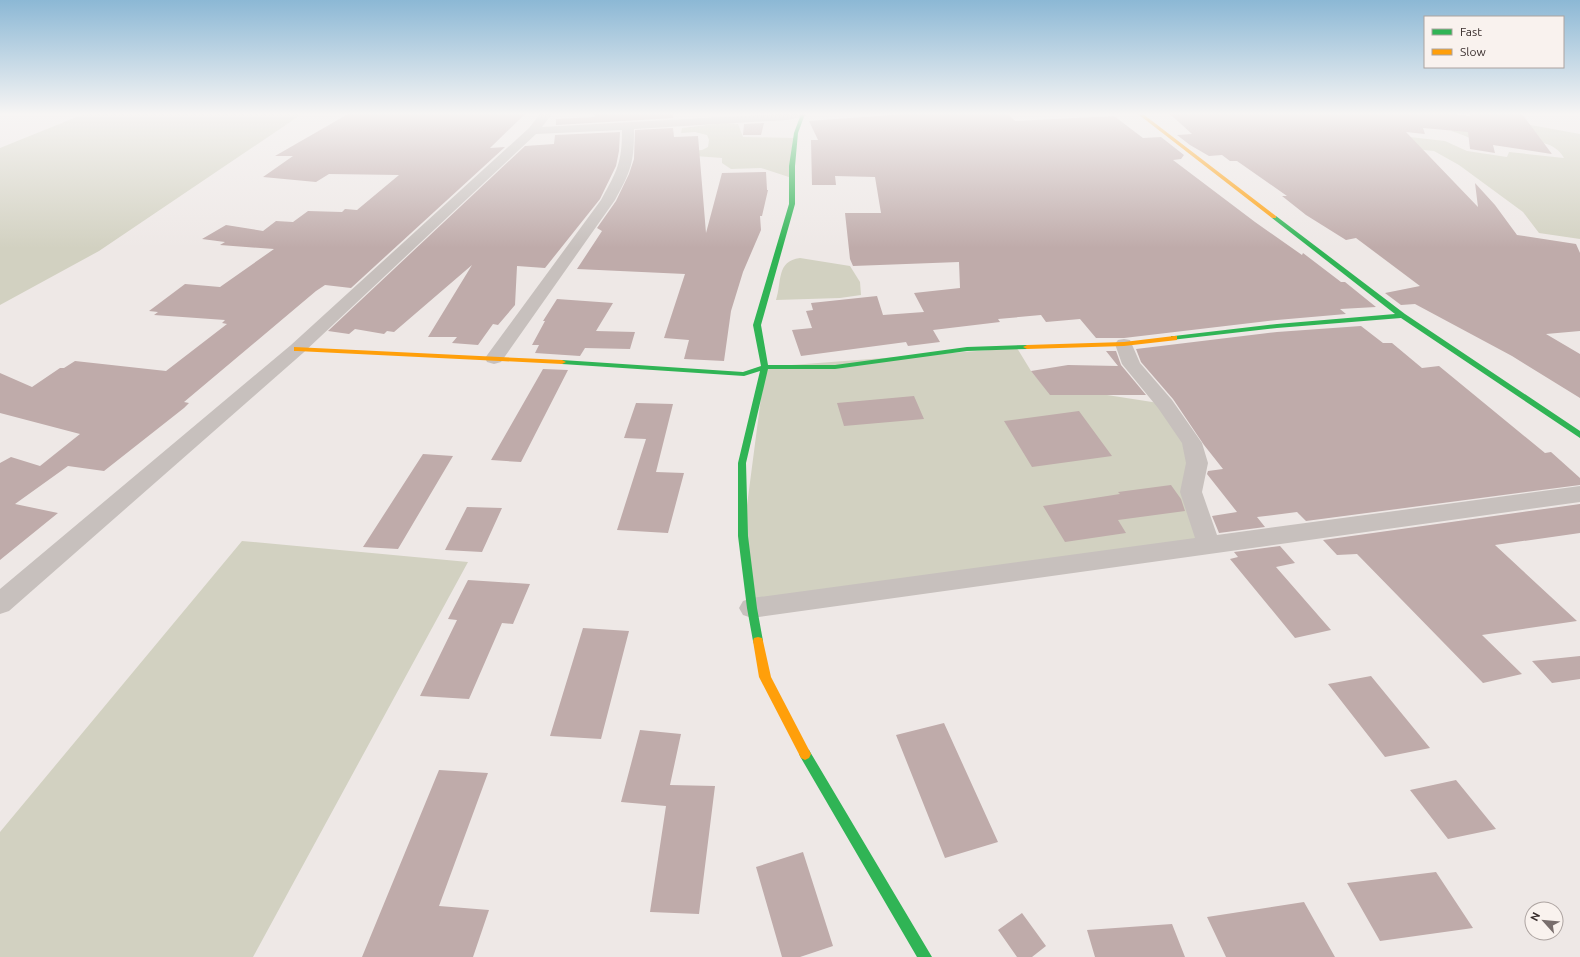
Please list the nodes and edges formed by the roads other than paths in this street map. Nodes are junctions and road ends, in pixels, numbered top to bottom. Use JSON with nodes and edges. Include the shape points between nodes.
{"nodes":[{"id":1,"x":503,"y":159,"type":"edge"},
{"id":2,"x":627,"y":159,"type":"edge"},
{"id":3,"x":793,"y":159,"type":"edge"},
{"id":4,"x":1198,"y":159,"type":"edge"},
{"id":5,"x":1402,"y":316,"type":"junction"},
{"id":6,"x":1124,"y":344,"type":"junction"},
{"id":7,"x":297,"y":349,"type":"junction"},
{"id":8,"x":494,"y":358,"type":"junction"},
{"id":9,"x":765,"y":367,"type":"junction"},
{"id":10,"x":1580,"y":435,"type":"edge"},
{"id":11,"x":1580,"y":494,"type":"edge"},
{"id":12,"x":1209,"y":545,"type":"junction"},
{"id":13,"x":0,"y":604,"type":"edge"},
{"id":14,"x":752,"y":608,"type":"junction"},
{"id":15,"x":925,"y":957,"type":"edge"}],
"edges":[{"from":1,"to":7,"type":"street"},
{"from":2,"to":8,"type":"street","via":[[622,175],[608,200]]},
{"from":3,"to":9,"type":"street","via":[[792,204],[757,325]]},
{"from":4,"to":5,"type":"street"},
{"from":5,"to":6,"type":"street","via":[[1277,326]]},
{"from":5,"to":10,"type":"street"},
{"from":6,"to":9,"type":"street","via":[[967,349],[835,366]]},
{"from":6,"to":12,"type":"street","via":[[1131,364],[1165,404],[1192,443],[1197,463],[1191,492]]},
{"from":7,"to":8,"type":"street"},
{"from":7,"to":13,"type":"street"},
{"from":8,"to":9,"type":"street","via":[[744,374]]},
{"from":9,"to":14,"type":"street","via":[[742,463],[743,536]]},
{"from":11,"to":12,"type":"street"},
{"from":12,"to":14,"type":"street"},
{"from":14,"to":15,"type":"street","via":[[765,677],[803,751]]}]}
